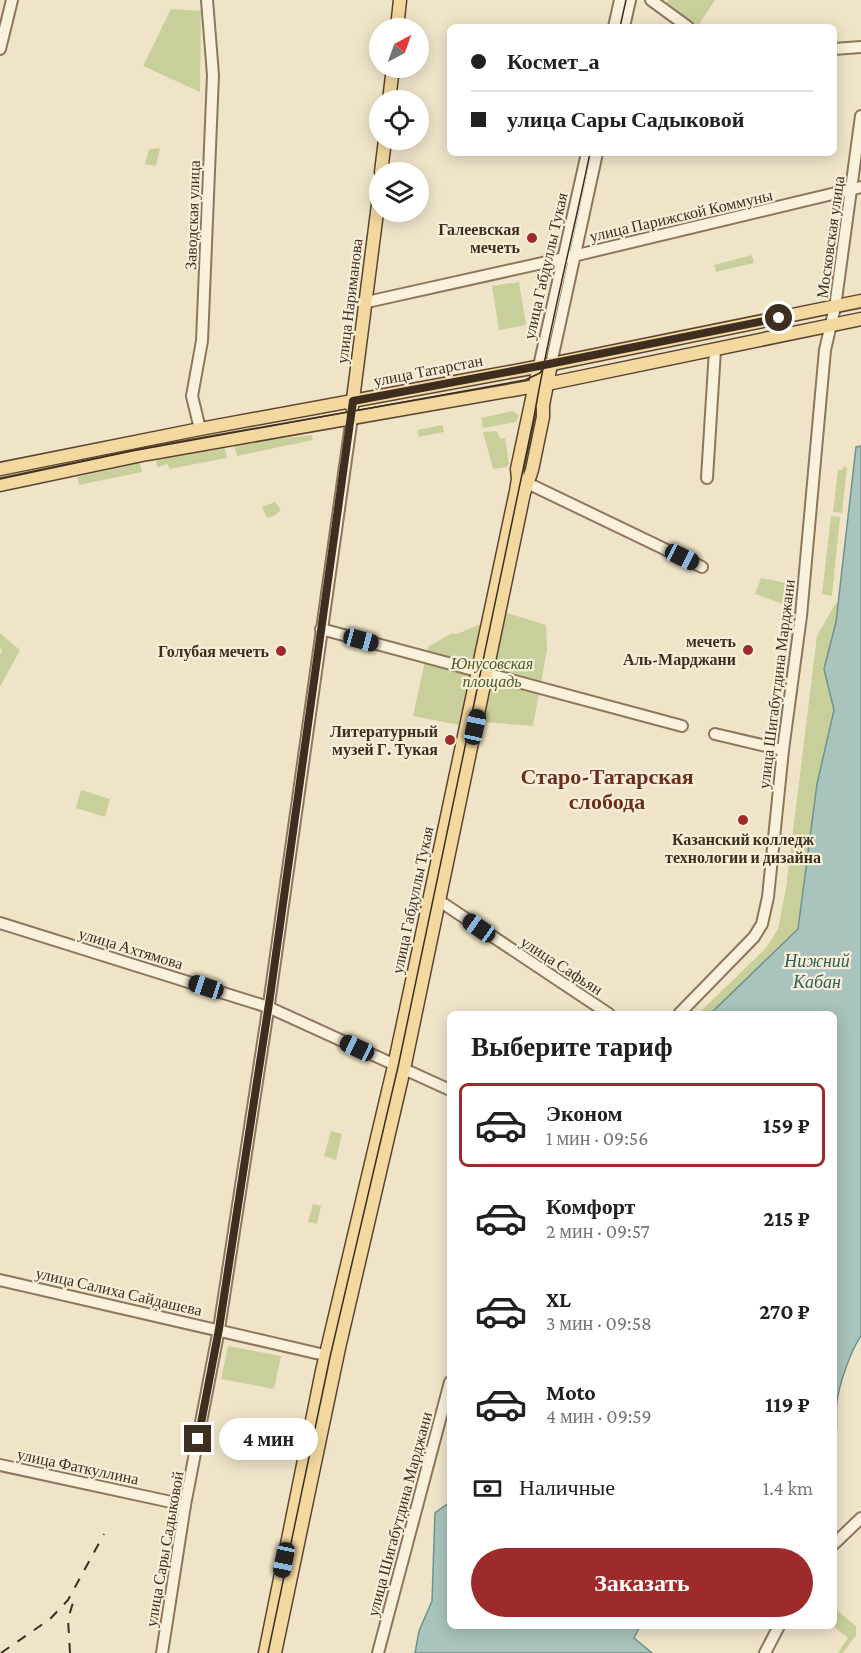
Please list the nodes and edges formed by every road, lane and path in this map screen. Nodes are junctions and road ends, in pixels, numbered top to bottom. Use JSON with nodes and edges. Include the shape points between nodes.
{"nodes":[{"id":1,"x":12,"y":0,"type":"edge"},
{"id":2,"x":207,"y":0,"type":"edge"},
{"id":3,"x":400,"y":0,"type":"edge"},
{"id":4,"x":620,"y":0,"type":"edge"},
{"id":5,"x":630,"y":0,"type":"edge"},
{"id":6,"x":651,"y":0,"type":"edge"},
{"id":7,"x":398,"y":18,"type":"edge"},
{"id":8,"x":615,"y":24,"type":"edge"},
{"id":9,"x":625,"y":24,"type":"edge"},
{"id":10,"x":684,"y":24,"type":"edge"},
{"id":11,"x":861,"y":47,"type":"edge"},
{"id":12,"x":0,"y":49,"type":"edge"},
{"id":13,"x":837,"y":49,"type":"edge"},
{"id":14,"x":861,"y":116,"type":"edge"},
{"id":15,"x":587,"y":156,"type":"edge"},
{"id":16,"x":596,"y":156,"type":"edge"},
{"id":17,"x":856,"y":188,"type":"edge"},
{"id":18,"x":376,"y":222,"type":"edge"},
{"id":19,"x":570,"y":256,"type":"junction"},
{"id":20,"x":861,"y":301,"type":"edge"},
{"id":21,"x":367,"y":302,"type":"junction"},
{"id":22,"x":835,"y":307,"type":"junction"},
{"id":23,"x":861,"y":319,"type":"edge"},
{"id":24,"x":830,"y":325,"type":"junction"},
{"id":25,"x":715,"y":350,"type":"junction"},
{"id":26,"x":545,"y":365,"type":"junction"},
{"id":27,"x":542,"y":385,"type":"junction"},
{"id":28,"x":353,"y":401,"type":"junction"},
{"id":29,"x":352,"y":417,"type":"junction"},
{"id":30,"x":200,"y":429,"type":"junction"},
{"id":31,"x":0,"y":469,"type":"edge"},
{"id":32,"x":707,"y":478,"type":"dead end"},
{"id":33,"x":523,"y":481,"type":"junction"},
{"id":34,"x":0,"y":485,"type":"edge"},
{"id":35,"x":702,"y":567,"type":"dead end"},
{"id":36,"x":321,"y":629,"type":"junction"},
{"id":37,"x":482,"y":672,"type":"junction"},
{"id":38,"x":682,"y":726,"type":"dead end"},
{"id":39,"x":715,"y":734,"type":"dead end"},
{"id":40,"x":783,"y":750,"type":"junction"},
{"id":41,"x":434,"y":898,"type":"junction"},
{"id":42,"x":0,"y":922,"type":"edge"},
{"id":43,"x":268,"y":1007,"type":"junction"},
{"id":44,"x":604,"y":1011,"type":"edge"},
{"id":45,"x":682,"y":1011,"type":"edge"},
{"id":46,"x":399,"y":1067,"type":"junction"},
{"id":47,"x":447,"y":1089,"type":"edge"},
{"id":48,"x":0,"y":1280,"type":"edge"},
{"id":49,"x":219,"y":1329,"type":"junction"},
{"id":50,"x":331,"y":1357,"type":"junction"},
{"id":51,"x":447,"y":1393,"type":"edge"},
{"id":52,"x":0,"y":1465,"type":"edge"},
{"id":53,"x":186,"y":1505,"type":"junction"},
{"id":54,"x":861,"y":1518,"type":"edge"},
{"id":55,"x":837,"y":1541,"type":"edge"},
{"id":56,"x":777,"y":1629,"type":"edge"},
{"id":57,"x":162,"y":1653,"type":"edge"},
{"id":58,"x":265,"y":1653,"type":"edge"},
{"id":59,"x":275,"y":1653,"type":"edge"},
{"id":60,"x":378,"y":1653,"type":"edge"},
{"id":61,"x":765,"y":1653,"type":"edge"}],
"edges":[{"from":1,"to":12,"type":"street"},
{"from":2,"to":30,"type":"street","name":"Заводская улица","via":[[213,75],[202,341],[192,396]]},
{"from":3,"to":7,"type":"main road"},
{"from":4,"to":8,"type":"street"},
{"from":5,"to":9,"type":"street"},
{"from":6,"to":10,"type":"street"},
{"from":11,"to":13,"type":"street"},
{"from":14,"to":17,"type":"street","name":"Московская улица"},
{"from":15,"to":19,"type":"street","name":"улица Габдуллы Тукая"},
{"from":16,"to":19,"type":"street","name":"улица Габдуллы Тукая"},
{"from":17,"to":19,"type":"street","name":"улица Парижской Коммуны"},
{"from":17,"to":22,"type":"street","name":"Московская улица"},
{"from":18,"to":21,"type":"main road","name":"улица Нариманова"},
{"from":19,"to":21,"type":"street","name":"улица Парижской Коммуны"},
{"from":19,"to":26,"type":"street","name":"улица Габдуллы Тукая"},
{"from":20,"to":22,"type":"main road","name":"улица Татарстан"},
{"from":21,"to":28,"type":"main road","name":"улица Нариманова"},
{"from":22,"to":24,"type":"street","name":"Московская улица"},
{"from":22,"to":26,"type":"main road","name":"улица Татарстан"},
{"from":23,"to":24,"type":"main road","name":"улица Татарстан"},
{"from":24,"to":25,"type":"main road","name":"улица Татарстан"},
{"from":24,"to":40,"type":"street","name":"улица Шигабутдина Марджани","via":[[801,616]]},
{"from":25,"to":27,"type":"main road","name":"улица Татарстан"},
{"from":25,"to":32,"type":"street"},
{"from":26,"to":27,"type":"main road","name":"улица Габдуллы Тукая"},
{"from":26,"to":28,"type":"main road","name":"улица Татарстан"},
{"from":27,"to":29,"type":"main road","name":"улица Татарстан"},
{"from":27,"to":33,"type":"main road","name":"улица Габдуллы Тукая","via":[[543,417],[532,470]]},
{"from":28,"to":29,"type":"main road","name":"улица Нариманова"},
{"from":28,"to":30,"type":"main road","name":"улица Татарстан"},
{"from":29,"to":34,"type":"main road","name":"улица Татарстан"},
{"from":29,"to":36,"type":"street","name":"улица Сары Садыковой"},
{"from":30,"to":31,"type":"main road","name":"улица Татарстан"},
{"from":33,"to":35,"type":"street"},
{"from":33,"to":37,"type":"main road","name":"улица Габдуллы Тукая"},
{"from":36,"to":37,"type":"street"},
{"from":36,"to":43,"type":"street","name":"улица Сары Садыковой"},
{"from":37,"to":38,"type":"street"},
{"from":37,"to":41,"type":"main road","name":"улица Габдуллы Тукая"},
{"from":39,"to":40,"type":"street"},
{"from":40,"to":45,"type":"street","name":"улица Шигабутдина Марджани","via":[[762,924]]},
{"from":41,"to":44,"type":"street","name":"улица Сафьян"},
{"from":41,"to":46,"type":"main road","name":"улица Габдуллы Тукая"},
{"from":42,"to":43,"type":"street","name":"улица Ахтямова"},
{"from":43,"to":46,"type":"street","name":"улица Ахтямова"},
{"from":43,"to":49,"type":"street","name":"улица Сары Садыковой"},
{"from":46,"to":47,"type":"street","name":"улица Ахтямова"},
{"from":46,"to":50,"type":"main road","name":"улица Габдуллы Тукая"},
{"from":48,"to":49,"type":"street","name":"улица Салиха Сайдашева"},
{"from":49,"to":50,"type":"street","name":"улица Салиха Сайдашева"},
{"from":49,"to":53,"type":"street","name":"улица Сары Садыковой"},
{"from":50,"to":58,"type":"main road","name":"улица Габдуллы Тукая"},
{"from":50,"to":59,"type":"main road","name":"улица Габдуллы Тукая"},
{"from":51,"to":60,"type":"street","name":"улица Шигабутдина Марджани"},
{"from":52,"to":53,"type":"street","name":"улица Фаткуллина"},
{"from":53,"to":57,"type":"street","name":"улица Сары Садыковой"},
{"from":54,"to":55,"type":"street"},
{"from":56,"to":61,"type":"street"}]}
